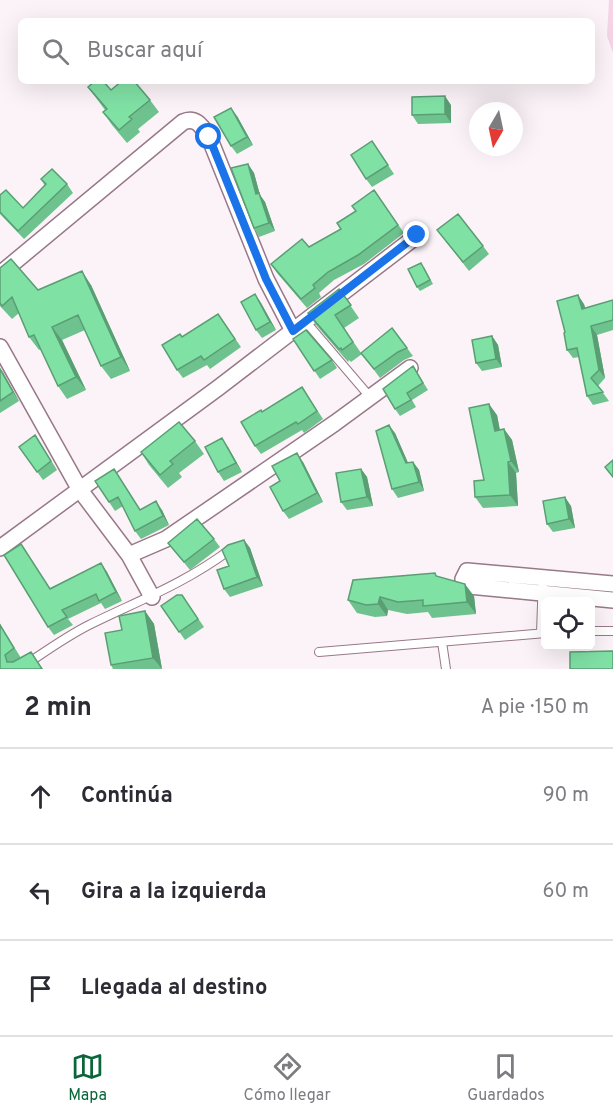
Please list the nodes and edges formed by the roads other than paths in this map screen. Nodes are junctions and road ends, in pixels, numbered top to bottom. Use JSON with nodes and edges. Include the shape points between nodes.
{"nodes":[{"id":1,"x":417,"y":235,"type":"dead end"},
{"id":2,"x":0,"y":274,"type":"edge"},
{"id":3,"x":299,"y":326,"type":"junction"},
{"id":4,"x":0,"y":347,"type":"edge"},
{"id":5,"x":410,"y":368,"type":"edge"},
{"id":6,"x":370,"y":397,"type":"junction"},
{"id":7,"x":80,"y":490,"type":"junction"},
{"id":8,"x":234,"y":547,"type":"edge"},
{"id":9,"x":0,"y":548,"type":"edge"},
{"id":10,"x":129,"y":555,"type":"junction"},
{"id":11,"x":543,"y":576,"type":"junction"},
{"id":12,"x":613,"y":584,"type":"edge"},
{"id":13,"x":542,"y":592,"type":"junction"},
{"id":14,"x":152,"y":597,"type":"junction"},
{"id":15,"x":542,"y":597,"type":"edge"},
{"id":16,"x":613,"y":600,"type":"edge"},
{"id":17,"x":613,"y":630,"type":"edge"},
{"id":18,"x":595,"y":631,"type":"edge"},
{"id":19,"x":541,"y":633,"type":"edge"},
{"id":20,"x":442,"y":642,"type":"junction"},
{"id":21,"x":319,"y":652,"type":"dead end"},
{"id":22,"x":19,"y":669,"type":"edge"},
{"id":23,"x":446,"y":669,"type":"edge"}],
"edges":[{"from":1,"to":3,"type":"street"},
{"from":2,"to":3,"type":"street","via":[[190,120],[199,124],[209,137],[266,279]]},
{"from":3,"to":6,"type":"lane"},
{"from":3,"to":7,"type":"street"},
{"from":4,"to":7,"type":"street"},
{"from":5,"to":6,"type":"street"},
{"from":6,"to":10,"type":"street","via":[[166,539]]},
{"from":7,"to":9,"type":"street"},
{"from":7,"to":10,"type":"street"},
{"from":8,"to":14,"type":"lane","via":[[203,570]]},
{"from":10,"to":14,"type":"street"},
{"from":11,"to":12,"type":"street"},
{"from":11,"to":13,"type":"lane"},
{"from":11,"to":13,"type":"street","via":[[467,571],[463,577],[469,586]]},
{"from":13,"to":15,"type":"lane"},
{"from":13,"to":16,"type":"street"},
{"from":14,"to":22,"type":"lane","via":[[87,626]]},
{"from":17,"to":18,"type":"lane"},
{"from":19,"to":20,"type":"lane"},
{"from":20,"to":21,"type":"lane"},
{"from":20,"to":23,"type":"lane"}]}
